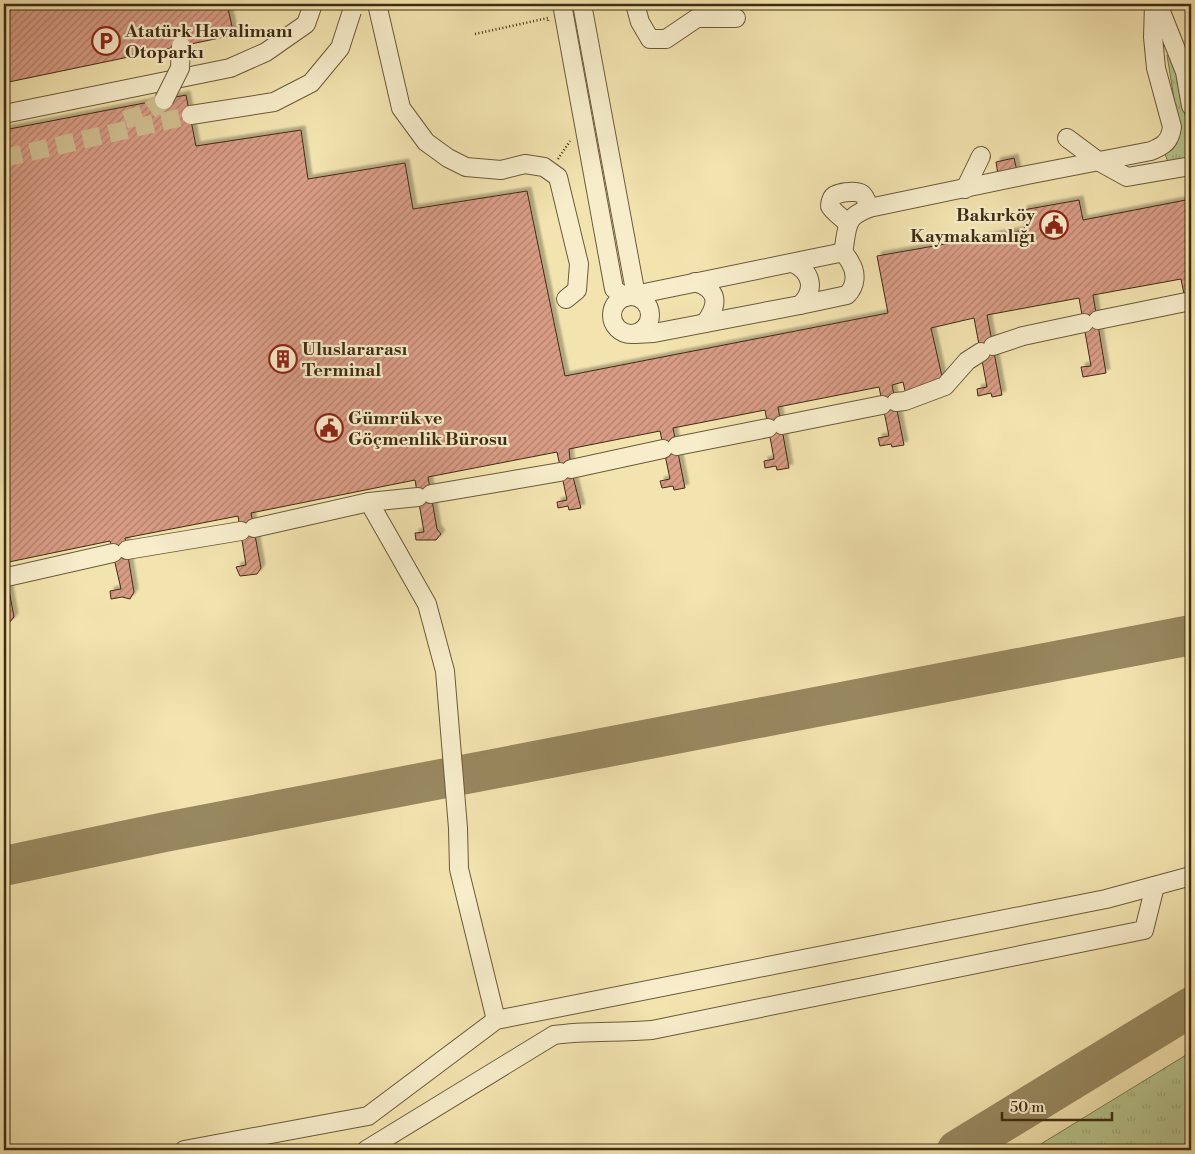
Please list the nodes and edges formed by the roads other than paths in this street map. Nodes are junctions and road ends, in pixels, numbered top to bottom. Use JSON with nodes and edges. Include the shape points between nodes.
{"nodes":[{"id":1,"x":313,"y":4,"type":"edge"},
{"id":2,"x":377,"y":4,"type":"edge"},
{"id":3,"x":562,"y":4,"type":"edge"},
{"id":4,"x":582,"y":4,"type":"edge"},
{"id":5,"x":635,"y":4,"type":"edge"},
{"id":6,"x":1154,"y":4,"type":"edge"},
{"id":7,"x":1158,"y":4,"type":"edge"},
{"id":8,"x":352,"y":7,"type":"edge"},
{"id":9,"x":736,"y":18,"type":"dead end"},
{"id":10,"x":181,"y":46,"type":"dead end"},
{"id":11,"x":164,"y":100,"type":"tunnel mouth"},
{"id":12,"x":1191,"y":106,"type":"edge"},
{"id":13,"x":4,"y":114,"type":"edge"},
{"id":14,"x":191,"y":115,"type":"tunnel mouth"},
{"id":15,"x":1074,"y":136,"type":"dead end"},
{"id":16,"x":1151,"y":151,"type":"junction"},
{"id":17,"x":985,"y":155,"type":"dead end"},
{"id":18,"x":1104,"y":160,"type":"junction"},
{"id":19,"x":1191,"y":166,"type":"edge"},
{"id":20,"x":1151,"y":173,"type":"junction"},
{"id":21,"x":971,"y":187,"type":"junction"},
{"id":22,"x":869,"y":208,"type":"junction"},
{"id":23,"x":848,"y":223,"type":"junction"},
{"id":24,"x":844,"y":252,"type":"junction"},
{"id":25,"x":793,"y":263,"type":"junction"},
{"id":26,"x":695,"y":282,"type":"junction"},
{"id":27,"x":625,"y":297,"type":"junction"},
{"id":28,"x":566,"y":299,"type":"dead end"},
{"id":29,"x":1186,"y":302,"type":"dead end"},
{"id":30,"x":800,"y":305,"type":"junction"},
{"id":31,"x":705,"y":323,"type":"junction"},
{"id":32,"x":635,"y":334,"type":"junction"},
{"id":33,"x":370,"y":502,"type":"junction"},
{"id":34,"x":7,"y":577,"type":"dead end"},
{"id":35,"x":1191,"y":876,"type":"edge"},
{"id":36,"x":1155,"y":886,"type":"junction"},
{"id":37,"x":496,"y":1020,"type":"junction"},
{"id":38,"x":184,"y":1150,"type":"edge"},
{"id":39,"x":366,"y":1150,"type":"edge"}],
"edges":[{"from":1,"to":13,"type":"lane","via":[[306,24],[266,52],[230,68]]},
{"from":2,"to":28,"type":"lane","via":[[401,108],[426,142],[466,167],[501,170],[525,164],[544,167],[558,177],[579,264],[577,290]]},
{"from":3,"to":27,"type":"lane","via":[[614,289]]},
{"from":4,"to":27,"type":"lane","via":[[635,290]]},
{"from":5,"to":9,"type":"lane","via":[[650,39],[666,39],[697,18]]},
{"from":6,"to":16,"type":"lane","via":[[1156,68],[1172,128],[1167,142]]},
{"from":7,"to":12,"type":"lane","via":[[1185,72]]},
{"from":8,"to":14,"type":"lane","bridge":true,"via":[[340,48],[311,83],[274,102]]},
{"from":10,"to":11,"type":"lane","bridge":true,"via":[[180,68]]},
{"from":15,"to":18,"type":"lane"},
{"from":16,"to":18,"type":"lane"},
{"from":16,"to":20,"type":"lane","via":[[1155,165]]},
{"from":17,"to":21,"type":"lane"},
{"from":18,"to":20,"type":"lane","via":[[1127,177]]},
{"from":18,"to":21,"type":"lane"},
{"from":19,"to":20,"type":"lane"},
{"from":21,"to":22,"type":"lane"},
{"from":22,"to":23,"type":"lane","via":[[857,213]]},
{"from":22,"to":23,"type":"lane","via":[[860,192],[834,195],[830,206]]},
{"from":23,"to":24,"type":"lane"},
{"from":24,"to":25,"type":"lane"},
{"from":24,"to":30,"type":"lane","via":[[854,273],[848,295]]},
{"from":25,"to":26,"type":"lane"},
{"from":25,"to":30,"type":"lane","via":[[807,273],[810,282],[806,299]]},
{"from":26,"to":27,"type":"lane"},
{"from":26,"to":31,"type":"lane","via":[[708,288],[715,299],[715,307]]},
{"from":27,"to":32,"type":"lane","via":[[612,310],[613,323],[622,332]]},
{"from":27,"to":32,"type":"lane","via":[[642,300],[649,310],[645,328]]},
{"from":29,"to":33,"type":"lane","via":[[1023,336],[987,349],[967,361],[945,386],[905,401],[566,470],[425,496]]},
{"from":30,"to":31,"type":"lane"},
{"from":31,"to":32,"type":"lane"},
{"from":33,"to":34,"type":"lane"},
{"from":33,"to":37,"type":"lane","via":[[427,604],[445,671],[459,869]]},
{"from":35,"to":36,"type":"lane"},
{"from":36,"to":37,"type":"lane","via":[[1096,901]]},
{"from":36,"to":39,"type":"lane","via":[[1144,930],[652,1030],[574,1032],[554,1036]]},
{"from":37,"to":38,"type":"lane","via":[[368,1116]]}]}
